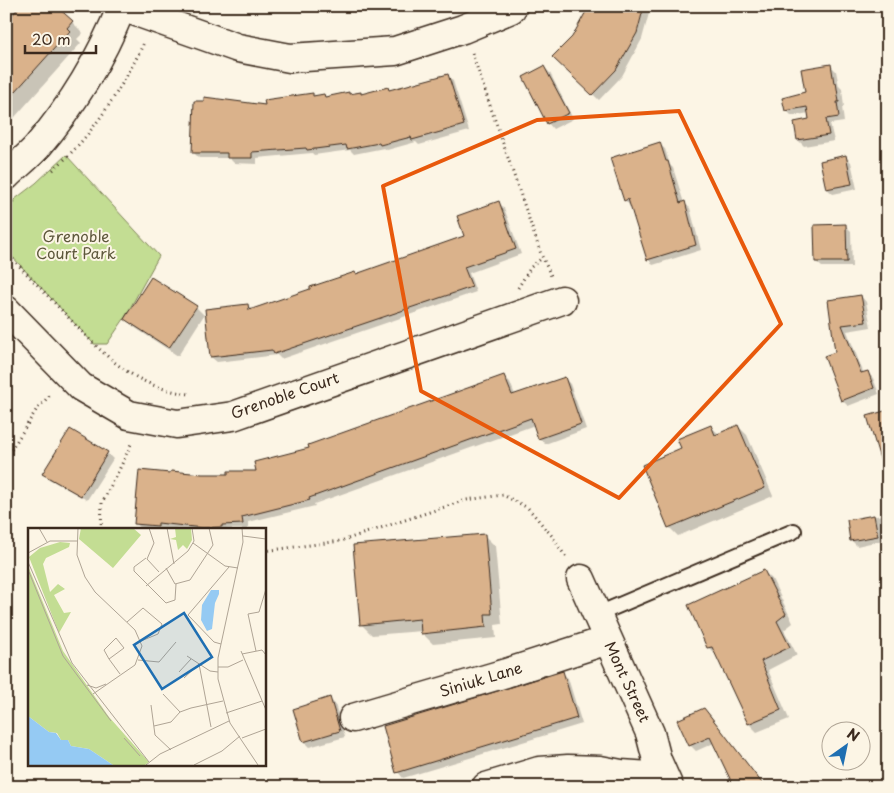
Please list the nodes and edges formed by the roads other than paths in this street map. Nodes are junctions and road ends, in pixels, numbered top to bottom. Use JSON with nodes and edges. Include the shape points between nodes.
{"nodes":[{"id":1,"x":513,"y":6,"type":"edge"},
{"id":2,"x":122,"y":7,"type":"edge"},
{"id":3,"x":6,"y":176,"type":"edge"},
{"id":4,"x":562,"y":300,"type":"road end"},
{"id":5,"x":6,"y":310,"type":"edge"},
{"id":6,"x":794,"y":531,"type":"dead end"},
{"id":7,"x":580,"y":579,"type":"road end"},
{"id":8,"x":596,"y":615,"type":"junction"},
{"id":9,"x":608,"y":640,"type":"junction"},
{"id":10,"x":353,"y":718,"type":"dead end"},
{"id":11,"x":664,"y":784,"type":"edge"},
{"id":12,"x":486,"y":787,"type":"edge"}],
"edges":[{"from":1,"to":2,"type":"street","via":[[463,29],[395,51],[290,58],[238,48]]},
{"from":2,"to":3,"type":"street","via":[[92,71],[72,103],[36,148]]},
{"from":4,"to":5,"type":"street","name":"Grenoble Court","via":[[233,416],[177,424],[128,415],[81,386]]},
{"from":6,"to":8,"type":"lane"},
{"from":7,"to":8,"type":"street","name":"Mont Street"},
{"from":8,"to":9,"type":"street","name":"Mont Street"},
{"from":9,"to":10,"type":"street","name":"Siniuk Lane"},
{"from":9,"to":11,"type":"street","name":"Mont Street","via":[[650,733]]},
{"from":11,"to":12,"type":"street","via":[[600,770],[568,769],[539,771]]}]}
